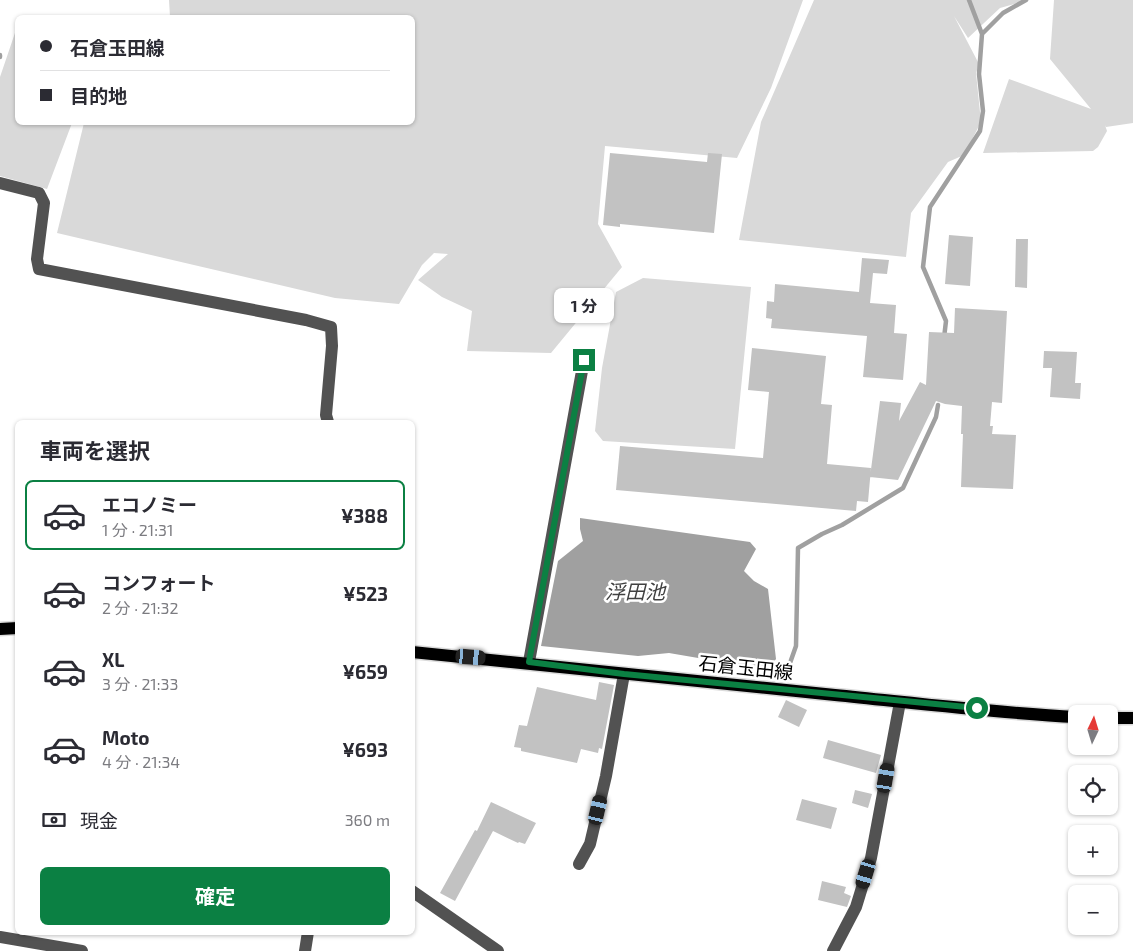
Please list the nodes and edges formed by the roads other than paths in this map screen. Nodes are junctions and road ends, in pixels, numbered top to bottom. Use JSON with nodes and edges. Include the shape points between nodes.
{"nodes":[{"id":1,"x":0,"y":183,"type":"edge"},
{"id":2,"x":584,"y":360,"type":"dead end"},
{"id":3,"x":327,"y":420,"type":"edge"},
{"id":4,"x":15,"y":628,"type":"edge"},
{"id":5,"x":0,"y":629,"type":"edge"},
{"id":6,"x":415,"y":652,"type":"edge"},
{"id":7,"x":529,"y":662,"type":"junction"},
{"id":8,"x":624,"y":674,"type":"junction"},
{"id":9,"x":900,"y":702,"type":"junction"},
{"id":10,"x":1068,"y":716,"type":"edge"},
{"id":11,"x":1118,"y":718,"type":"edge"},
{"id":12,"x":1133,"y":718,"type":"edge"},
{"id":13,"x":579,"y":864,"type":"dead end"},
{"id":14,"x":415,"y":893,"type":"edge"},
{"id":15,"x":308,"y":935,"type":"edge"},
{"id":16,"x":0,"y":938,"type":"edge"},
{"id":17,"x":82,"y":951,"type":"edge"},
{"id":18,"x":305,"y":951,"type":"edge"},
{"id":19,"x":498,"y":951,"type":"edge"},
{"id":20,"x":833,"y":951,"type":"edge"}],
"edges":[{"from":1,"to":3,"type":"street","via":[[39,193],[44,203],[37,259],[40,269],[331,327]]},
{"from":2,"to":7,"type":"street"},
{"from":4,"to":5,"type":"main road"},
{"from":6,"to":7,"type":"main road","name":"石倉玉田線"},
{"from":7,"to":8,"type":"main road","name":"石倉玉田線"},
{"from":8,"to":9,"type":"main road","name":"石倉玉田線"},
{"from":8,"to":13,"type":"street","via":[[604,785],[590,844]]},
{"from":9,"to":10,"type":"main road","name":"石倉玉田線"},
{"from":9,"to":20,"type":"street","via":[[871,858],[856,906]]},
{"from":11,"to":12,"type":"main road"},
{"from":14,"to":19,"type":"street"},
{"from":15,"to":18,"type":"street"},
{"from":16,"to":17,"type":"street"}]}
